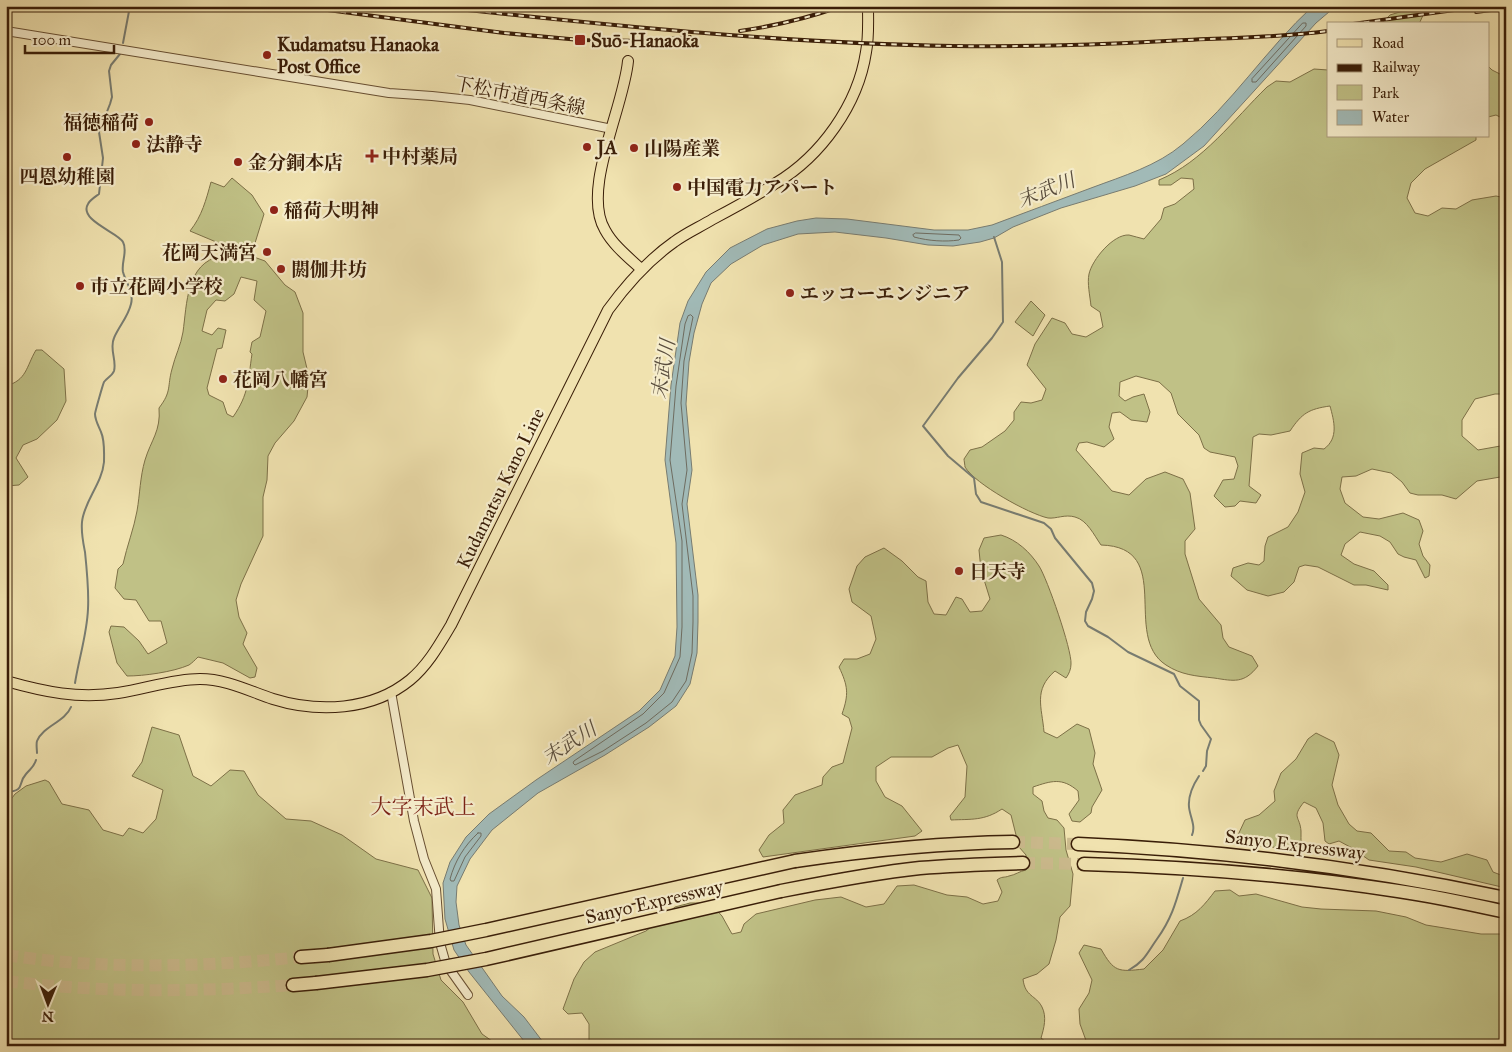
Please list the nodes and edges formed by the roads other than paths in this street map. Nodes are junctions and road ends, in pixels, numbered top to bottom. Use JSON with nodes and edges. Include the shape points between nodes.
{"nodes":[{"id":1,"x":868,"y":7,"type":"edge"},
{"id":2,"x":6,"y":31,"type":"edge"},
{"id":3,"x":628,"y":61,"type":"dead end"},
{"id":4,"x":612,"y":129,"type":"junction"},
{"id":5,"x":641,"y":270,"type":"junction"},
{"id":6,"x":6,"y":681,"type":"edge"},
{"id":7,"x":391,"y":692,"type":"junction"},
{"id":8,"x":1013,"y":842,"type":"tunnel mouth"},
{"id":9,"x":1078,"y":844,"type":"tunnel mouth"},
{"id":10,"x":1023,"y":863,"type":"tunnel mouth"},
{"id":11,"x":1084,"y":864,"type":"tunnel mouth"},
{"id":12,"x":1506,"y":898,"type":"edge"},
{"id":13,"x":1506,"y":913,"type":"edge"},
{"id":14,"x":301,"y":958,"type":"tunnel mouth"},
{"id":15,"x":294,"y":985,"type":"tunnel mouth"},
{"id":16,"x":468,"y":995,"type":"dead end"}],
"edges":[{"from":1,"to":5,"type":"main road","name":"Kudamatsu Kano Line","via":[[866,52],[856,87],[821,145],[777,183],[693,229]]},
{"from":2,"to":4,"type":"street","name":"下松市道西条線","via":[[389,93],[470,100]]},
{"from":3,"to":4,"type":"main road"},
{"from":4,"to":5,"type":"main road","via":[[599,176],[597,206],[604,229]]},
{"from":5,"to":7,"type":"main road","name":"Kudamatsu Kano Line","via":[[622,291],[599,327],[451,625],[427,663],[410,680]]},
{"from":6,"to":7,"type":"main road","name":"Kudamatsu Kano Line","via":[[85,696],[203,679],[297,705],[328,708],[348,706]]},
{"from":7,"to":16,"type":"street","via":[[414,821],[436,889],[440,943],[446,964]]},
{"from":8,"to":14,"type":"highway","name":"Sanyo Expressway","bridge":true,"via":[[905,846],[795,861],[431,941]]},
{"from":9,"to":12,"type":"highway","name":"Sanyo Expressway","via":[[1295,861]]},
{"from":10,"to":15,"type":"highway","name":"Sanyo Expressway","bridge":true,"via":[[919,868],[853,877],[486,959],[418,971]]},
{"from":11,"to":13,"type":"highway","name":"Sanyo Expressway","via":[[1189,868],[1292,877],[1391,890]]}]}
